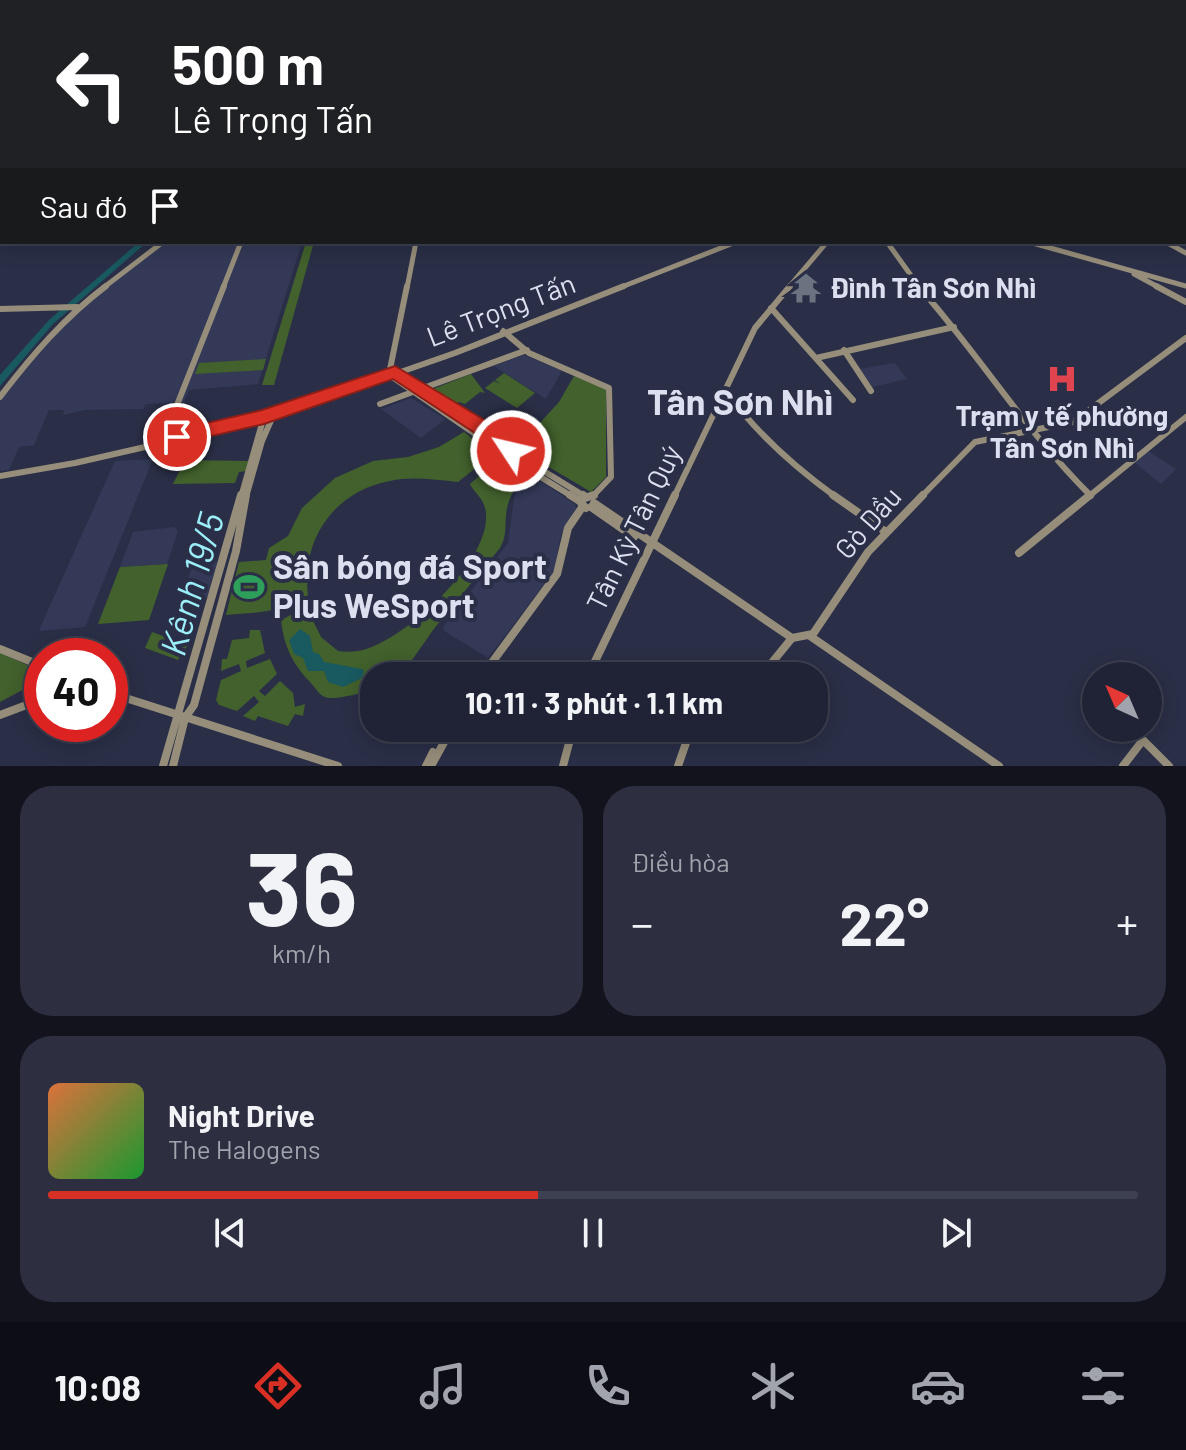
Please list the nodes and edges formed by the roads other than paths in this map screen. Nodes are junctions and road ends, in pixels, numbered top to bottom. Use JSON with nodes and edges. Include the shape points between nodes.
{"nodes":[{"id":1,"x":161,"y":244,"type":"edge"},
{"id":2,"x":242,"y":244,"type":"edge"},
{"id":3,"x":728,"y":244,"type":"edge"},
{"id":4,"x":825,"y":244,"type":"edge"},
{"id":5,"x":888,"y":244,"type":"edge"},
{"id":6,"x":1035,"y":244,"type":"edge"},
{"id":7,"x":417,"y":246,"type":"edge"},
{"id":8,"x":1131,"y":272,"type":"junction"},
{"id":9,"x":1149,"y":279,"type":"junction"},
{"id":10,"x":1186,"y":286,"type":"edge"},
{"id":11,"x":1186,"y":301,"type":"edge"},
{"id":12,"x":74,"y":307,"type":"junction"},
{"id":13,"x":0,"y":308,"type":"edge"},
{"id":14,"x":771,"y":308,"type":"junction"},
{"id":15,"x":953,"y":326,"type":"junction"},
{"id":16,"x":504,"y":332,"type":"junction"},
{"id":17,"x":1186,"y":338,"type":"edge"},
{"id":18,"x":527,"y":350,"type":"junction"},
{"id":19,"x":845,"y":351,"type":"junction"},
{"id":20,"x":815,"y":358,"type":"junction"},
{"id":21,"x":393,"y":374,"type":"junction"},
{"id":22,"x":725,"y":390,"type":"junction"},
{"id":23,"x":418,"y":391,"type":"junction"},
{"id":24,"x":871,"y":391,"type":"dead end"},
{"id":25,"x":0,"y":397,"type":"edge"},
{"id":26,"x":853,"y":400,"type":"dead end"},
{"id":27,"x":380,"y":404,"type":"dead end"},
{"id":28,"x":269,"y":417,"type":"junction"},
{"id":29,"x":1186,"y":417,"type":"edge"},
{"id":30,"x":1033,"y":430,"type":"junction"},
{"id":31,"x":164,"y":441,"type":"junction"},
{"id":32,"x":251,"y":472,"type":"junction"},
{"id":33,"x":0,"y":475,"type":"edge"},
{"id":34,"x":1091,"y":496,"type":"junction"},
{"id":35,"x":588,"y":502,"type":"junction"},
{"id":36,"x":886,"y":532,"type":"junction"},
{"id":37,"x":649,"y":544,"type":"junction"},
{"id":38,"x":1019,"y":553,"type":"dead end"},
{"id":39,"x":214,"y":604,"type":"junction"},
{"id":40,"x":810,"y":636,"type":"junction"},
{"id":41,"x":792,"y":638,"type":"junction"},
{"id":42,"x":0,"y":649,"type":"edge"},
{"id":43,"x":24,"y":659,"type":"edge"},
{"id":44,"x":495,"y":662,"type":"edge"},
{"id":45,"x":594,"y":662,"type":"edge"},
{"id":46,"x":772,"y":662,"type":"edge"},
{"id":47,"x":128,"y":699,"type":"edge"},
{"id":48,"x":24,"y":706,"type":"edge"},
{"id":49,"x":0,"y":715,"type":"edge"},
{"id":50,"x":183,"y":718,"type":"junction"},
{"id":51,"x":441,"y":742,"type":"edge"},
{"id":52,"x":569,"y":742,"type":"edge"},
{"id":53,"x":686,"y":742,"type":"edge"},
{"id":54,"x":163,"y":766,"type":"edge"},
{"id":55,"x":173,"y":766,"type":"edge"},
{"id":56,"x":338,"y":766,"type":"edge"},
{"id":57,"x":428,"y":766,"type":"edge"},
{"id":58,"x":563,"y":766,"type":"edge"},
{"id":59,"x":678,"y":766,"type":"edge"},
{"id":60,"x":999,"y":766,"type":"edge"},
{"id":61,"x":1123,"y":766,"type":"edge"},
{"id":62,"x":1169,"y":766,"type":"edge"}],
"edges":[{"from":1,"to":12,"type":"street"},
{"from":2,"to":31,"type":"street"},
{"from":3,"to":16,"type":"street","name":"Lê Trọng Tấn"},
{"from":4,"to":14,"type":"street","name":"Tân Kỳ Tân Quý"},
{"from":5,"to":15,"type":"street"},
{"from":6,"to":8,"type":"street"},
{"from":7,"to":21,"type":"street"},
{"from":8,"to":9,"type":"street"},
{"from":8,"to":11,"type":"street"},
{"from":9,"to":10,"type":"street"},
{"from":9,"to":11,"type":"street"},
{"from":12,"to":13,"type":"street"},
{"from":12,"to":25,"type":"street"},
{"from":14,"to":20,"type":"street"},
{"from":14,"to":22,"type":"street","name":"Tân Kỳ Tân Quý","via":[[755,328]]},
{"from":15,"to":19,"type":"street"},
{"from":15,"to":30,"type":"street"},
{"from":16,"to":18,"type":"street"},
{"from":16,"to":21,"type":"street","name":"Lê Trọng Tấn"},
{"from":17,"to":30,"type":"street","name":"Gò Dầu","via":[[1074,421]]},
{"from":18,"to":23,"type":"street"},
{"from":18,"to":35,"type":"street","via":[[610,387],[614,478]]},
{"from":19,"to":20,"type":"street"},
{"from":19,"to":24,"type":"street"},
{"from":20,"to":26,"type":"street"},
{"from":21,"to":23,"type":"street"},
{"from":21,"to":28,"type":"street","name":"Lê Trọng Tấn"},
{"from":22,"to":36,"type":"street","via":[[778,454]]},
{"from":22,"to":37,"type":"street","name":"Tân Kỳ Tân Quý"},
{"from":23,"to":27,"type":"street"},
{"from":23,"to":35,"type":"street","via":[[500,447],[500,454],[508,453]]},
{"from":28,"to":31,"type":"street","name":"Lê Trọng Tấn"},
{"from":28,"to":32,"type":"street"},
{"from":29,"to":34,"type":"street"},
{"from":30,"to":34,"type":"street"},
{"from":30,"to":36,"type":"street","name":"Gò Dầu","via":[[975,442]]},
{"from":31,"to":33,"type":"street","name":"Lê Trọng Tấn"},
{"from":32,"to":39,"type":"street"},
{"from":32,"to":39,"type":"street"},
{"from":34,"to":38,"type":"street"},
{"from":35,"to":37,"type":"street"},
{"from":35,"to":44,"type":"street","via":[[570,531],[560,576]]},
{"from":36,"to":40,"type":"street","name":"Gò Dầu"},
{"from":37,"to":41,"type":"street"},
{"from":37,"to":45,"type":"street","name":"Tân Kỳ Tân Quý"},
{"from":39,"to":50,"type":"street"},
{"from":39,"to":50,"type":"street","via":[[194,705]]},
{"from":40,"to":41,"type":"street"},
{"from":40,"to":60,"type":"street"},
{"from":41,"to":46,"type":"street"},
{"from":42,"to":43,"type":"street"},
{"from":47,"to":50,"type":"street"},
{"from":48,"to":49,"type":"street"},
{"from":50,"to":54,"type":"street"},
{"from":50,"to":55,"type":"street"},
{"from":50,"to":56,"type":"street"},
{"from":51,"to":57,"type":"street"},
{"from":52,"to":58,"type":"street"},
{"from":53,"to":59,"type":"street"},
{"from":61,"to":62,"type":"street","via":[[1143,740]]}]}
